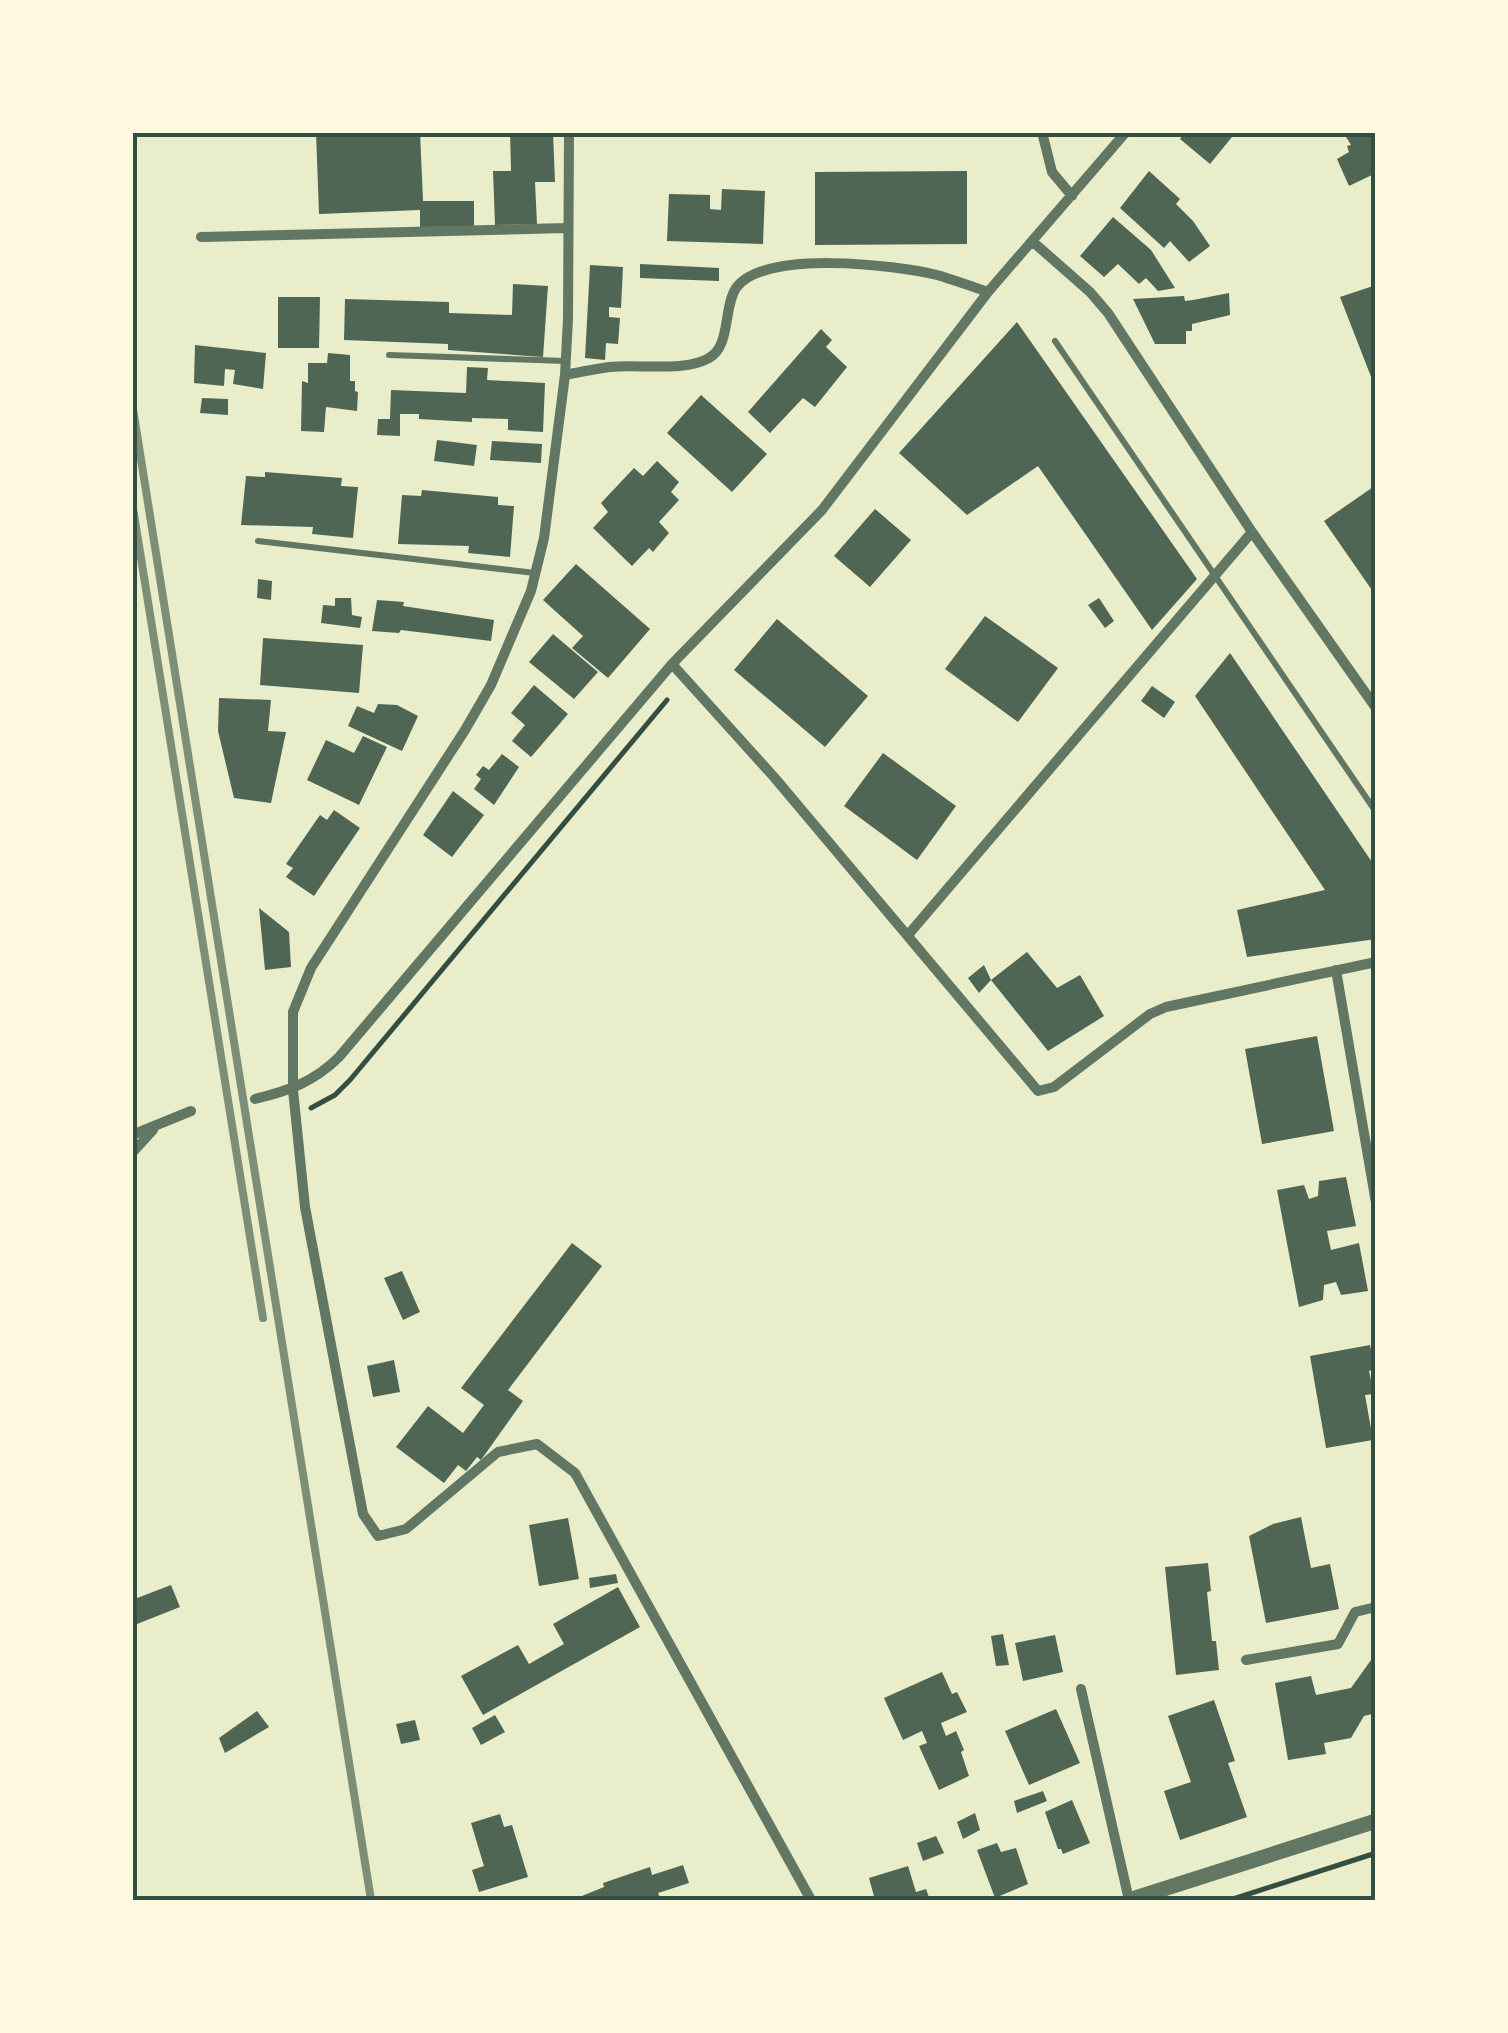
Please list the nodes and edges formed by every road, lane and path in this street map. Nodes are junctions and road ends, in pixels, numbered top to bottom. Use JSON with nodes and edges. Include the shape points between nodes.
{"nodes":[{"id":1,"x":569,"y":132,"type":"edge"},
{"id":2,"x":1042,"y":132,"type":"edge"},
{"id":3,"x":1126,"y":132,"type":"edge"},
{"id":4,"x":1072,"y":196,"type":"junction"},
{"id":5,"x":568,"y":228,"type":"junction"},
{"id":6,"x":201,"y":238,"type":"dead end"},
{"id":7,"x":1032,"y":242,"type":"junction"},
{"id":8,"x":988,"y":292,"type":"junction"},
{"id":9,"x":1055,"y":341,"type":"dead end"},
{"id":10,"x":389,"y":355,"type":"dead end"},
{"id":11,"x":565,"y":361,"type":"junction"},
{"id":12,"x":565,"y":375,"type":"junction"},
{"id":13,"x":1252,"y":532,"type":"junction"},
{"id":14,"x":258,"y":540,"type":"dead end"},
{"id":15,"x":537,"y":573,"type":"junction"},
{"id":16,"x":1214,"y":574,"type":"junction"},
{"id":17,"x":672,"y":664,"type":"junction"},
{"id":18,"x":669,"y":697,"type":"dead end"},
{"id":19,"x":1376,"y":708,"type":"edge"},
{"id":20,"x":1376,"y":812,"type":"edge"},
{"id":21,"x":908,"y":935,"type":"junction"},
{"id":22,"x":1376,"y":962,"type":"edge"},
{"id":23,"x":1336,"y":970,"type":"junction"},
{"id":24,"x":292,"y":1090,"type":"junction"},
{"id":25,"x":254,"y":1099,"type":"dead end"},
{"id":26,"x":311,"y":1108,"type":"dead end"},
{"id":27,"x":191,"y":1111,"type":"dead end"},
{"id":28,"x":157,"y":1125,"type":"junction"},
{"id":29,"x":132,"y":1134,"type":"edge"},
{"id":30,"x":132,"y":1153,"type":"edge"},
{"id":31,"x":1376,"y":1202,"type":"edge"},
{"id":32,"x":1376,"y":1608,"type":"edge"},
{"id":33,"x":1246,"y":1660,"type":"dead end"},
{"id":34,"x":1081,"y":1688,"type":"dead end"},
{"id":35,"x":1376,"y":1821,"type":"edge"},
{"id":36,"x":1376,"y":1853,"type":"edge"},
{"id":37,"x":811,"y":1900,"type":"edge"},
{"id":38,"x":1129,"y":1900,"type":"edge"},
{"id":39,"x":1230,"y":1900,"type":"edge"}],
"edges":[{"from":1,"to":5,"type":"street"},
{"from":2,"to":4,"type":"street","via":[[1052,172]]},
{"from":3,"to":4,"type":"street"},
{"from":4,"to":7,"type":"street"},
{"from":5,"to":6,"type":"street"},
{"from":5,"to":11,"type":"street"},
{"from":7,"to":8,"type":"street"},
{"from":7,"to":13,"type":"street","via":[[1108,313]]},
{"from":8,"to":12,"type":"street","via":[[935,275],[789,265],[742,282],[727,307],[717,352],[708,360]]},
{"from":8,"to":17,"type":"street","via":[[822,510]]},
{"from":9,"to":16,"type":"lane"},
{"from":10,"to":11,"type":"lane"},
{"from":11,"to":12,"type":"street"},
{"from":12,"to":15,"type":"street"},
{"from":13,"to":16,"type":"street"},
{"from":13,"to":19,"type":"street"},
{"from":14,"to":15,"type":"lane"},
{"from":15,"to":24,"type":"street","via":[[474,715],[304,983],[291,1028]]},
{"from":16,"to":20,"type":"lane"},
{"from":16,"to":21,"type":"street"},
{"from":17,"to":21,"type":"street"},
{"from":17,"to":24,"type":"street","via":[[339,1057]]},
{"from":18,"to":26,"type":"path","via":[[350,1080]]},
{"from":21,"to":23,"type":"street","via":[[1038,1091],[1166,1006]]},
{"from":22,"to":23,"type":"street"},
{"from":23,"to":31,"type":"street"},
{"from":24,"to":25,"type":"street"},
{"from":24,"to":37,"type":"street","via":[[306,1207],[363,1514],[378,1536],[406,1529],[498,1452],[537,1444],[575,1473]]},
{"from":27,"to":28,"type":"street"},
{"from":28,"to":29,"type":"street"},
{"from":28,"to":30,"type":"street"},
{"from":32,"to":33,"type":"street","via":[[1354,1612],[1338,1644]]},
{"from":34,"to":38,"type":"street"},
{"from":35,"to":38,"type":"street"},
{"from":36,"to":39,"type":"path"}]}
